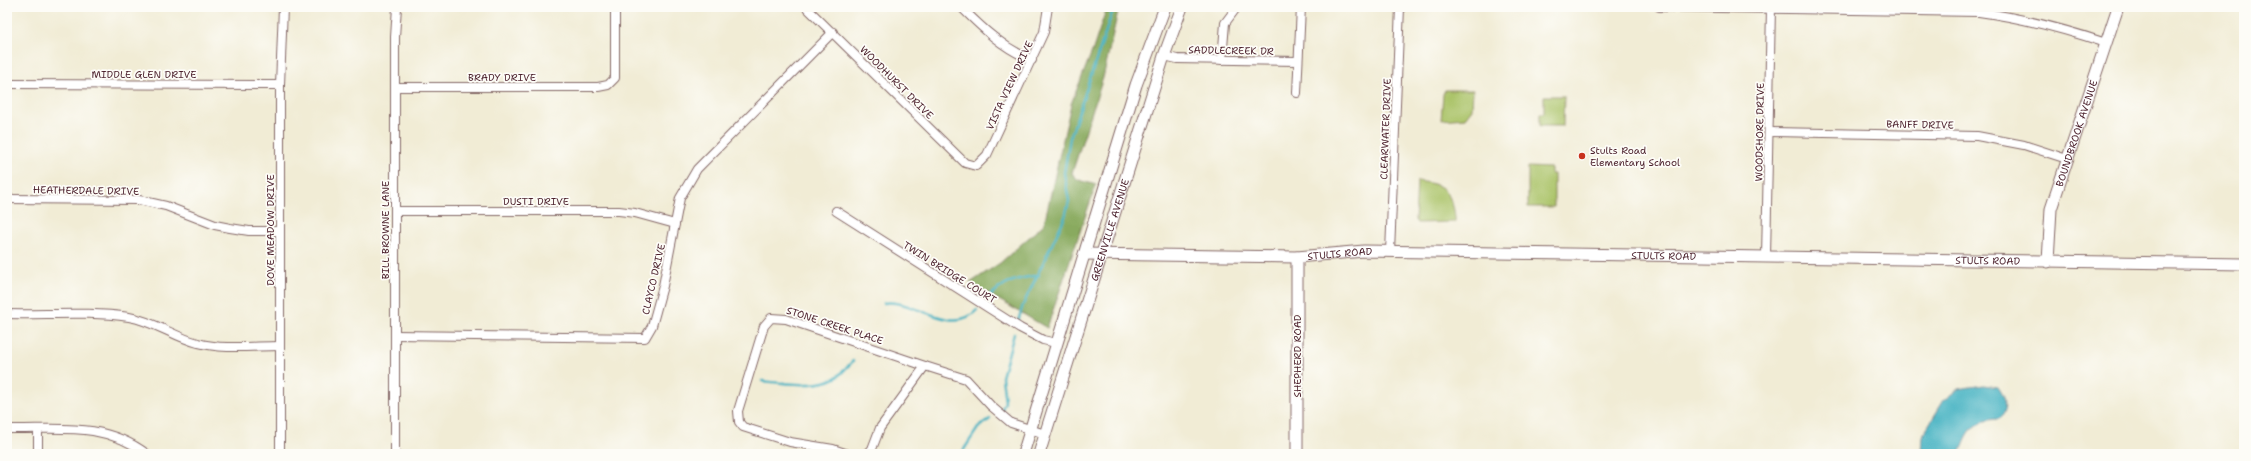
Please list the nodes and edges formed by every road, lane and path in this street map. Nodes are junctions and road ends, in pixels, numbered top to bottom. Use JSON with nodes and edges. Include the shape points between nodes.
{"nodes":[{"id":1,"x":283,"y":7,"type":"edge"},
{"id":2,"x":397,"y":7,"type":"edge"},
{"id":3,"x":615,"y":7,"type":"edge"},
{"id":4,"x":806,"y":7,"type":"edge"},
{"id":5,"x":961,"y":7,"type":"edge"},
{"id":6,"x":1048,"y":7,"type":"edge"},
{"id":7,"x":1165,"y":7,"type":"edge"},
{"id":8,"x":1182,"y":7,"type":"edge"},
{"id":9,"x":1237,"y":7,"type":"edge"},
{"id":10,"x":1301,"y":7,"type":"edge"},
{"id":11,"x":1400,"y":7,"type":"edge"},
{"id":12,"x":1659,"y":7,"type":"edge"},
{"id":13,"x":2118,"y":7,"type":"edge"},
{"id":14,"x":1771,"y":8,"type":"edge"},
{"id":15,"x":833,"y":32,"type":"junction"},
{"id":16,"x":2106,"y":43,"type":"junction"},
{"id":17,"x":1164,"y":56,"type":"junction"},
{"id":18,"x":1032,"y":60,"type":"junction"},
{"id":19,"x":1222,"y":60,"type":"junction"},
{"id":20,"x":1298,"y":61,"type":"junction"},
{"id":21,"x":7,"y":84,"type":"edge"},
{"id":22,"x":280,"y":85,"type":"junction"},
{"id":23,"x":395,"y":87,"type":"junction"},
{"id":24,"x":1297,"y":93,"type":"dead end"},
{"id":25,"x":1769,"y":132,"type":"junction"},
{"id":26,"x":2067,"y":159,"type":"junction"},
{"id":27,"x":976,"y":166,"type":"joint"},
{"id":28,"x":7,"y":199,"type":"edge"},
{"id":29,"x":395,"y":211,"type":"junction"},
{"id":30,"x":836,"y":211,"type":"dead end"},
{"id":31,"x":675,"y":224,"type":"junction"},
{"id":32,"x":280,"y":231,"type":"junction"},
{"id":33,"x":1390,"y":252,"type":"junction"},
{"id":34,"x":1084,"y":254,"type":"junction"},
{"id":35,"x":1101,"y":254,"type":"junction"},
{"id":36,"x":1766,"y":257,"type":"junction"},
{"id":37,"x":1297,"y":258,"type":"junction"},
{"id":38,"x":2048,"y":262,"type":"junction"},
{"id":39,"x":2244,"y":264,"type":"edge"},
{"id":40,"x":7,"y":314,"type":"edge"},
{"id":41,"x":395,"y":335,"type":"junction"},
{"id":42,"x":1056,"y":343,"type":"junction"},
{"id":43,"x":280,"y":346,"type":"junction"},
{"id":44,"x":925,"y":366,"type":"junction"},
{"id":45,"x":7,"y":429,"type":"edge"},
{"id":46,"x":1032,"y":429,"type":"junction"},
{"id":47,"x":38,"y":430,"type":"junction"},
{"id":48,"x":1045,"y":434,"type":"junction"},
{"id":49,"x":38,"y":454,"type":"edge"},
{"id":50,"x":147,"y":454,"type":"edge"},
{"id":51,"x":280,"y":454,"type":"edge"},
{"id":52,"x":395,"y":454,"type":"edge"},
{"id":53,"x":848,"y":454,"type":"edge"},
{"id":54,"x":866,"y":454,"type":"edge"},
{"id":55,"x":1023,"y":454,"type":"edge"},
{"id":56,"x":1038,"y":454,"type":"edge"},
{"id":57,"x":1297,"y":454,"type":"edge"}],
"edges":[{"from":1,"to":22,"type":"street","name":"DOVE MEADOW DRIVE"},
{"from":2,"to":23,"type":"street","name":"BILL BROWNE LANE"},
{"from":3,"to":23,"type":"street","name":"BRADY DRIVE","via":[[615,78],[608,85]]},
{"from":4,"to":15,"type":"street","name":"WOODHURST DRIVE"},
{"from":5,"to":18,"type":"street","via":[[996,40]]},
{"from":6,"to":18,"type":"street","name":"VISTA VIEW DRIVE","via":[[1046,26]]},
{"from":7,"to":34,"type":"street","name":"GREENVILLE AVENUE","via":[[1136,85]]},
{"from":8,"to":17,"type":"street","name":"GREENVILLE AVENUE"},
{"from":9,"to":19,"type":"street","via":[[1225,23]]},
{"from":10,"to":20,"type":"street"},
{"from":11,"to":33,"type":"street","name":"CLEARWATER DRIVE"},
{"from":12,"to":14,"type":"street"},
{"from":13,"to":16,"type":"street","name":"BOUNDBROOK AVENUE"},
{"from":14,"to":16,"type":"street","via":[[1979,12],[2018,17]]},
{"from":14,"to":25,"type":"street","name":"WOODSHORE DRIVE"},
{"from":15,"to":27,"type":"street","name":"WOODHURST DRIVE","via":[[965,163]]},
{"from":15,"to":31,"type":"street","name":"CLAYCO DRIVE","via":[[697,169],[680,198]]},
{"from":16,"to":26,"type":"street","name":"BOUNDBROOK AVENUE"},
{"from":17,"to":19,"type":"street","name":"SADDLECREEK DR","via":[[1177,59]]},
{"from":17,"to":35,"type":"street","name":"GREENVILLE AVENUE"},
{"from":18,"to":27,"type":"street","name":"VISTA VIEW DRIVE","via":[[987,155]]},
{"from":19,"to":20,"type":"street","name":"SADDLECREEK DR"},
{"from":20,"to":24,"type":"street"},
{"from":21,"to":22,"type":"street","name":"MIDDLE GLEN DRIVE"},
{"from":22,"to":32,"type":"street","name":"DOVE MEADOW DRIVE"},
{"from":23,"to":29,"type":"street","name":"BILL BROWNE LANE"},
{"from":25,"to":26,"type":"street","name":"BANFF DRIVE","via":[[1977,136],[2024,145]]},
{"from":25,"to":36,"type":"street","name":"WOODSHORE DRIVE"},
{"from":26,"to":38,"type":"street","name":"BOUNDBROOK AVENUE","via":[[2051,209]]},
{"from":28,"to":32,"type":"street","name":"HEATHERDALE DRIVE","via":[[139,200],[166,206],[214,225],[249,231]]},
{"from":29,"to":31,"type":"street","name":"DUSTI DRIVE","via":[[619,211]]},
{"from":29,"to":41,"type":"street","name":"BILL BROWNE LANE"},
{"from":30,"to":42,"type":"street","name":"TWIN BRIDGE COURT","via":[[1020,328],[1043,340]]},
{"from":31,"to":41,"type":"street","name":"CLAYCO DRIVE","via":[[654,319],[645,338]]},
{"from":32,"to":43,"type":"street","name":"DOVE MEADOW DRIVE"},
{"from":33,"to":36,"type":"street","name":"STULTS ROAD"},
{"from":33,"to":37,"type":"street","name":"STULTS ROAD","via":[[1358,252]]},
{"from":34,"to":35,"type":"street","name":"STULTS ROAD"},
{"from":34,"to":42,"type":"street","name":"GREENVILLE AVENUE"},
{"from":35,"to":37,"type":"street","name":"STULTS ROAD"},
{"from":35,"to":48,"type":"street","name":"GREENVILLE AVENUE"},
{"from":36,"to":38,"type":"street","name":"STULTS ROAD"},
{"from":37,"to":57,"type":"street","name":"SHEPHERD ROAD"},
{"from":38,"to":39,"type":"street","name":"STULTS ROAD"},
{"from":40,"to":43,"type":"street","via":[[109,315],[150,323],[199,344]]},
{"from":41,"to":52,"type":"street","name":"BILL BROWNE LANE"},
{"from":42,"to":46,"type":"street","name":"GREENVILLE AVENUE"},
{"from":43,"to":51,"type":"street","name":"DOVE MEADOW DRIVE"},
{"from":44,"to":46,"type":"street","name":"STONE CREEK PLACE","via":[[966,379],[1011,423]]},
{"from":44,"to":53,"type":"street","name":"STONE CREEK PLACE","via":[[786,319],[771,318],[767,322],[738,411],[739,422],[743,428],[790,442]]},
{"from":44,"to":54,"type":"street","via":[[880,428],[872,449]]},
{"from":45,"to":47,"type":"street"},
{"from":46,"to":48,"type":"street","name":"STONE CREEK PLACE"},
{"from":46,"to":55,"type":"street","name":"GREENVILLE AVENUE"},
{"from":47,"to":49,"type":"street"},
{"from":47,"to":50,"type":"street","via":[[100,432],[131,442]]},
{"from":48,"to":56,"type":"street","name":"GREENVILLE AVENUE"}]}
